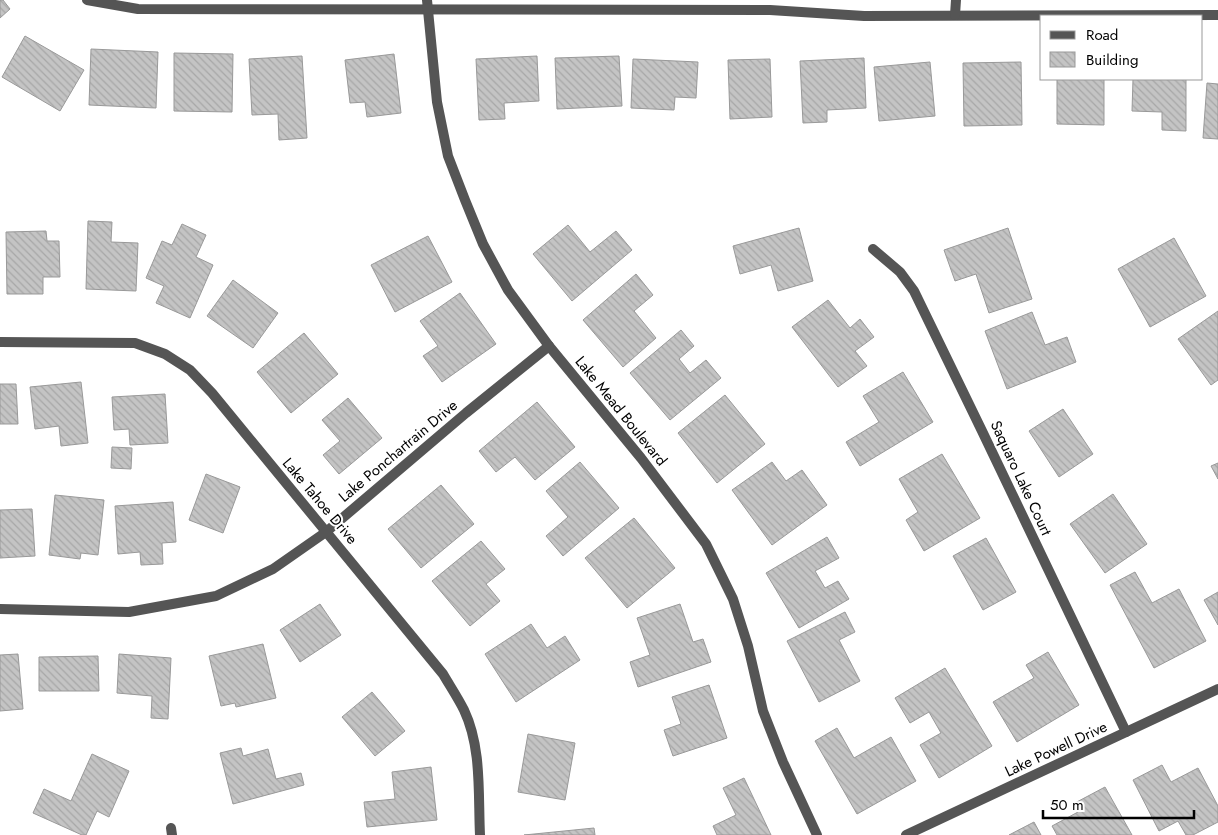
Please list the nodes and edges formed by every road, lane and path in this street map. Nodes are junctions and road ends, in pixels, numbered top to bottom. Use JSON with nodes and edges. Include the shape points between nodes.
{"nodes":[{"id":1,"x":87,"y":0,"type":"edge"},
{"id":2,"x":956,"y":0,"type":"edge"},
{"id":3,"x":427,"y":5,"type":"edge"},
{"id":4,"x":682,"y":5,"type":"edge"},
{"id":5,"x":955,"y":15,"type":"junction"},
{"id":6,"x":1218,"y":15,"type":"edge"},
{"id":7,"x":873,"y":250,"type":"dead end"},
{"id":8,"x":0,"y":342,"type":"edge"},
{"id":9,"x":549,"y":346,"type":"junction"},
{"id":10,"x":326,"y":532,"type":"junction"},
{"id":11,"x":0,"y":609,"type":"edge"},
{"id":12,"x":1218,"y":689,"type":"edge"},
{"id":13,"x":1126,"y":732,"type":"junction"},
{"id":14,"x":480,"y":835,"type":"edge"},
{"id":15,"x":817,"y":835,"type":"edge"},
{"id":16,"x":906,"y":835,"type":"edge"}],
"edges":[{"from":1,"to":3,"type":"street","via":[[138,9]]},
{"from":2,"to":5,"type":"street"},
{"from":3,"to":4,"type":"street"},
{"from":3,"to":9,"type":"street","name":"Lake Mead Boulevard","via":[[437,102],[448,156],[483,244],[508,290]]},
{"from":4,"to":5,"type":"street","via":[[864,16]]},
{"from":5,"to":6,"type":"street"},
{"from":7,"to":13,"type":"street","name":"Saquaro Lake Court","via":[[900,272],[914,292]]},
{"from":8,"to":10,"type":"street","name":"Lake Tahoe Drive","via":[[135,343],[165,354],[190,370],[212,393]]},
{"from":9,"to":10,"type":"street","name":"Lake Ponchartrain Drive"},
{"from":9,"to":15,"type":"street","name":"Lake Mead Boulevard","via":[[641,458],[706,544],[733,599],[763,711]]},
{"from":10,"to":11,"type":"street","name":"Lake Ponchartrain Drive","via":[[273,569],[216,596],[130,612]]},
{"from":10,"to":14,"type":"street","name":"Lake Tahoe Drive","via":[[443,674],[464,711],[475,742]]},
{"from":12,"to":13,"type":"street","name":"Lake Powell Drive"},
{"from":13,"to":16,"type":"street","name":"Lake Powell Drive"}]}
